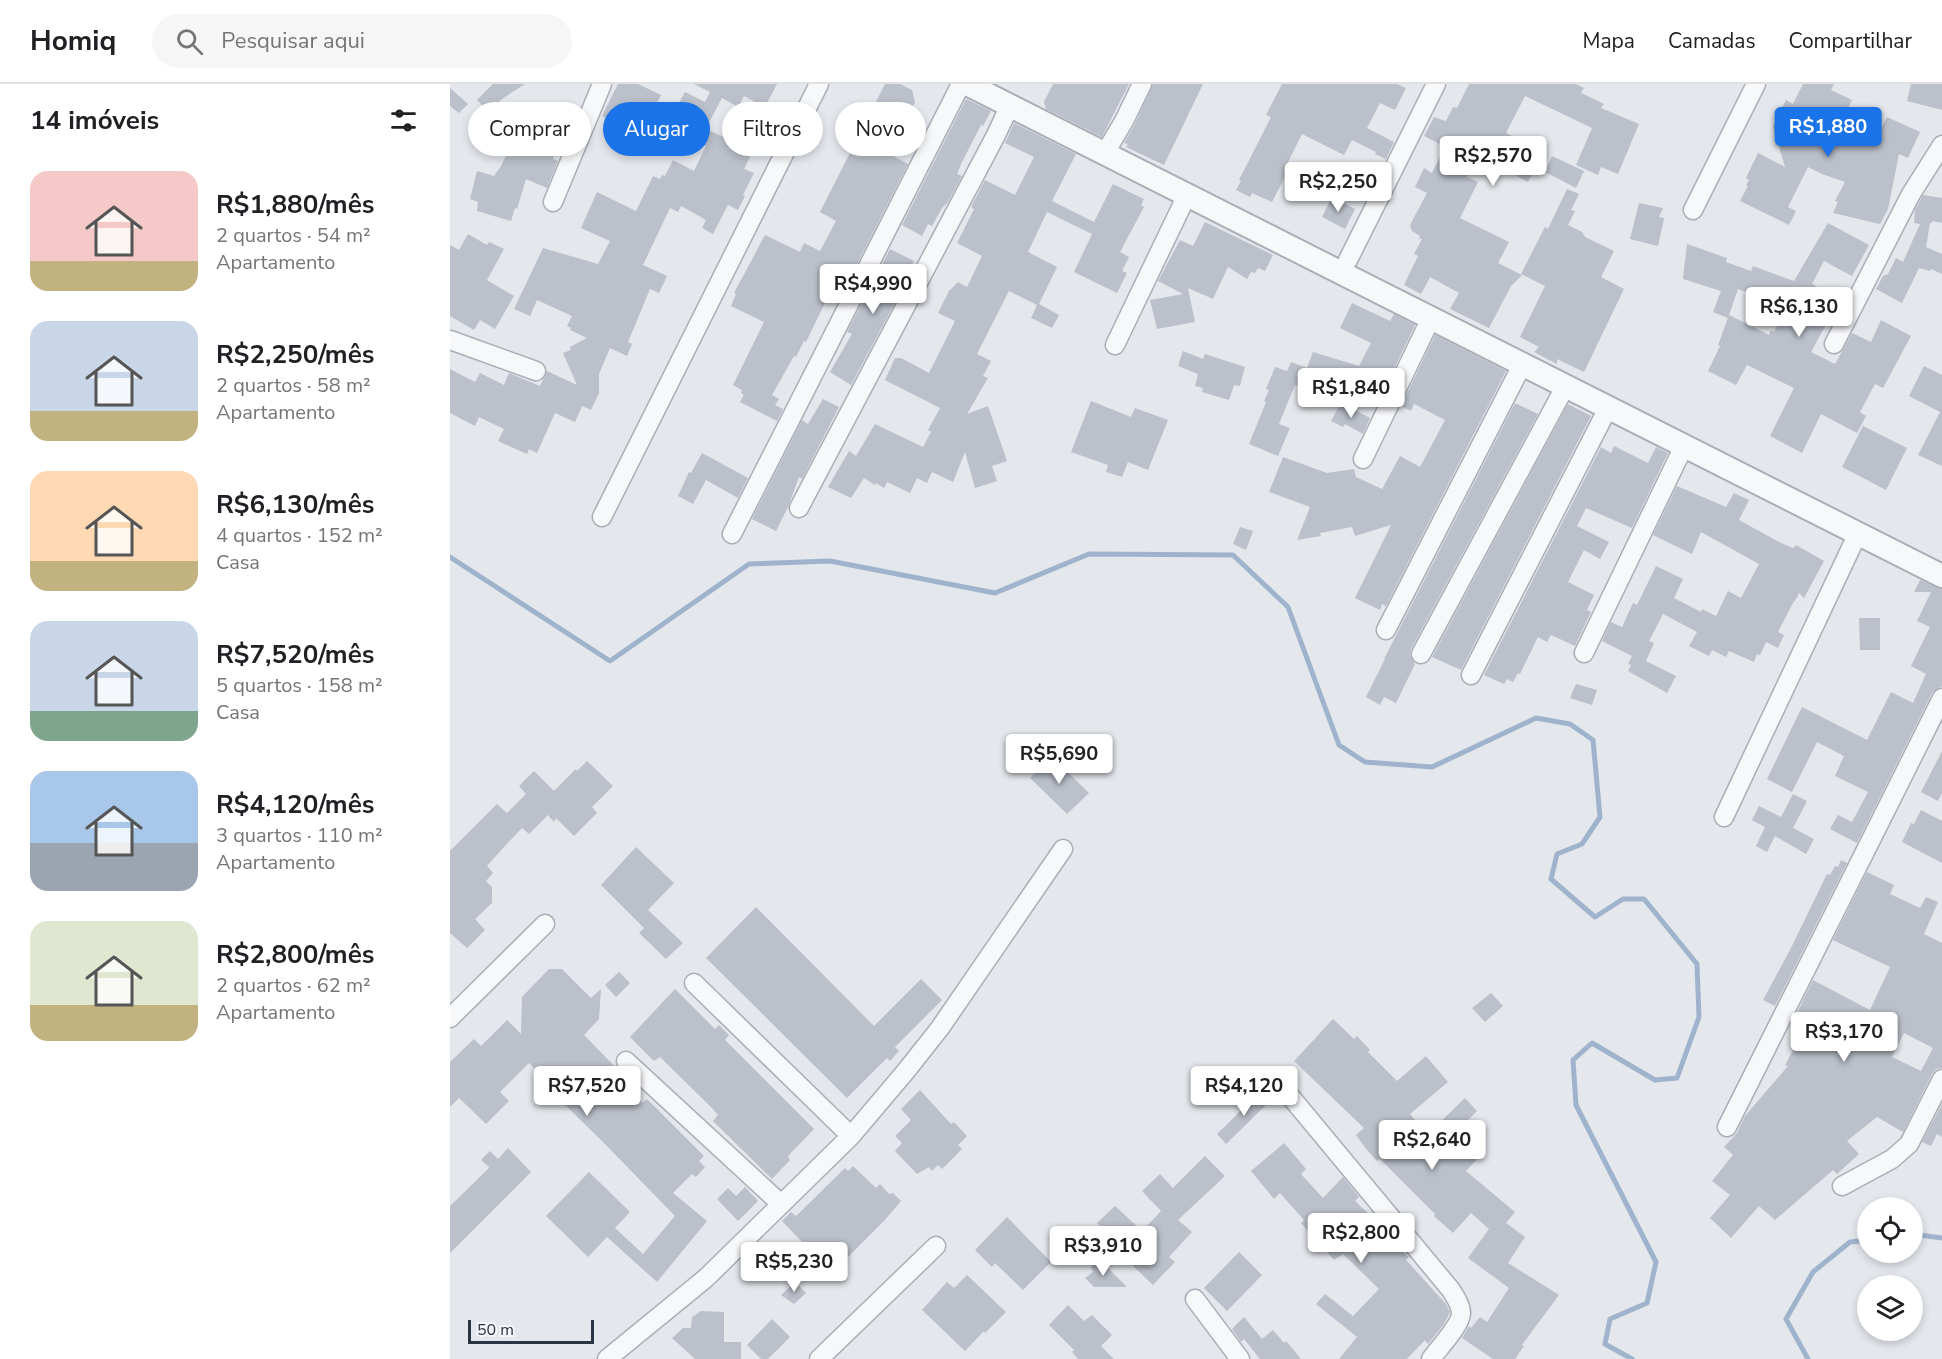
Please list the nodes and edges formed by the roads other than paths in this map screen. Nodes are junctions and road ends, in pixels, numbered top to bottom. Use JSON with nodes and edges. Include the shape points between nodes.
{"nodes":[{"id":1,"x":602,"y":84,"type":"edge"},
{"id":2,"x":819,"y":84,"type":"edge"},
{"id":3,"x":961,"y":84,"type":"edge"},
{"id":4,"x":967,"y":84,"type":"edge"},
{"id":5,"x":1142,"y":84,"type":"edge"},
{"id":6,"x":1436,"y":84,"type":"edge"},
{"id":7,"x":1756,"y":84,"type":"edge"},
{"id":8,"x":1010,"y":105,"type":"junction"},
{"id":9,"x":1942,"y":145,"type":"edge"},
{"id":10,"x":1105,"y":153,"type":"junction"},
{"id":11,"x":1187,"y":195,"type":"junction"},
{"id":12,"x":553,"y":202,"type":"dead end"},
{"id":13,"x":1693,"y":210,"type":"dead end"},
{"id":14,"x":1348,"y":260,"type":"dead end"},
{"id":15,"x":1431,"y":318,"type":"junction"},
{"id":16,"x":450,"y":340,"type":"edge"},
{"id":17,"x":1834,"y":344,"type":"dead end"},
{"id":18,"x":1115,"y":345,"type":"dead end"},
{"id":19,"x":1522,"y":365,"type":"junction"},
{"id":20,"x":536,"y":371,"type":"dead end"},
{"id":21,"x":1565,"y":387,"type":"junction"},
{"id":22,"x":1608,"y":408,"type":"junction"},
{"id":23,"x":1684,"y":446,"type":"junction"},
{"id":24,"x":1363,"y":459,"type":"dead end"},
{"id":25,"x":799,"y":508,"type":"dead end"},
{"id":26,"x":602,"y":517,"type":"dead end"},
{"id":27,"x":1858,"y":532,"type":"junction"},
{"id":28,"x":732,"y":534,"type":"dead end"},
{"id":29,"x":1942,"y":576,"type":"edge"},
{"id":30,"x":1386,"y":630,"type":"dead end"},
{"id":31,"x":1584,"y":653,"type":"dead end"},
{"id":32,"x":1421,"y":654,"type":"dead end"},
{"id":33,"x":1471,"y":675,"type":"dead end"},
{"id":34,"x":1942,"y":698,"type":"edge"},
{"id":35,"x":1724,"y":817,"type":"dead end"},
{"id":36,"x":1063,"y":849,"type":"dead end"},
{"id":37,"x":545,"y":924,"type":"dead end"},
{"id":38,"x":694,"y":983,"type":"dead end"},
{"id":39,"x":450,"y":1018,"type":"edge"},
{"id":40,"x":626,"y":1062,"type":"dead end"},
{"id":41,"x":1942,"y":1079,"type":"edge"},
{"id":42,"x":1285,"y":1089,"type":"dead end"},
{"id":43,"x":1727,"y":1127,"type":"dead end"},
{"id":44,"x":851,"y":1136,"type":"junction"},
{"id":45,"x":1842,"y":1186,"type":"dead end"},
{"id":46,"x":781,"y":1204,"type":"junction"},
{"id":47,"x":936,"y":1246,"type":"dead end"},
{"id":48,"x":1195,"y":1299,"type":"dead end"},
{"id":49,"x":607,"y":1359,"type":"edge"},
{"id":50,"x":819,"y":1359,"type":"edge"},
{"id":51,"x":1240,"y":1359,"type":"edge"},
{"id":52,"x":1431,"y":1359,"type":"edge"}],
"edges":[{"from":1,"to":12,"type":"street"},
{"from":2,"to":26,"type":"street"},
{"from":3,"to":28,"type":"street"},
{"from":4,"to":8,"type":"street"},
{"from":5,"to":10,"type":"street"},
{"from":6,"to":14,"type":"street"},
{"from":7,"to":13,"type":"street"},
{"from":8,"to":10,"type":"street"},
{"from":8,"to":25,"type":"street"},
{"from":9,"to":17,"type":"street","via":[[1911,194]]},
{"from":10,"to":11,"type":"street"},
{"from":11,"to":15,"type":"street"},
{"from":11,"to":18,"type":"street"},
{"from":15,"to":19,"type":"street"},
{"from":15,"to":24,"type":"street"},
{"from":16,"to":20,"type":"street"},
{"from":19,"to":21,"type":"street"},
{"from":19,"to":30,"type":"street"},
{"from":21,"to":22,"type":"street"},
{"from":21,"to":32,"type":"street"},
{"from":22,"to":23,"type":"street"},
{"from":22,"to":33,"type":"street"},
{"from":23,"to":27,"type":"street"},
{"from":23,"to":31,"type":"street"},
{"from":27,"to":29,"type":"street"},
{"from":27,"to":35,"type":"street"},
{"from":34,"to":43,"type":"street"},
{"from":36,"to":44,"type":"street","via":[[940,1028]]},
{"from":37,"to":39,"type":"street"},
{"from":38,"to":44,"type":"street"},
{"from":40,"to":46,"type":"street"},
{"from":41,"to":45,"type":"street","via":[[1909,1144],[1892,1159]]},
{"from":42,"to":52,"type":"street","via":[[1451,1290],[1461,1311]]},
{"from":44,"to":46,"type":"street"},
{"from":46,"to":49,"type":"street","via":[[706,1278]]},
{"from":47,"to":50,"type":"street"},
{"from":48,"to":51,"type":"street"}]}
